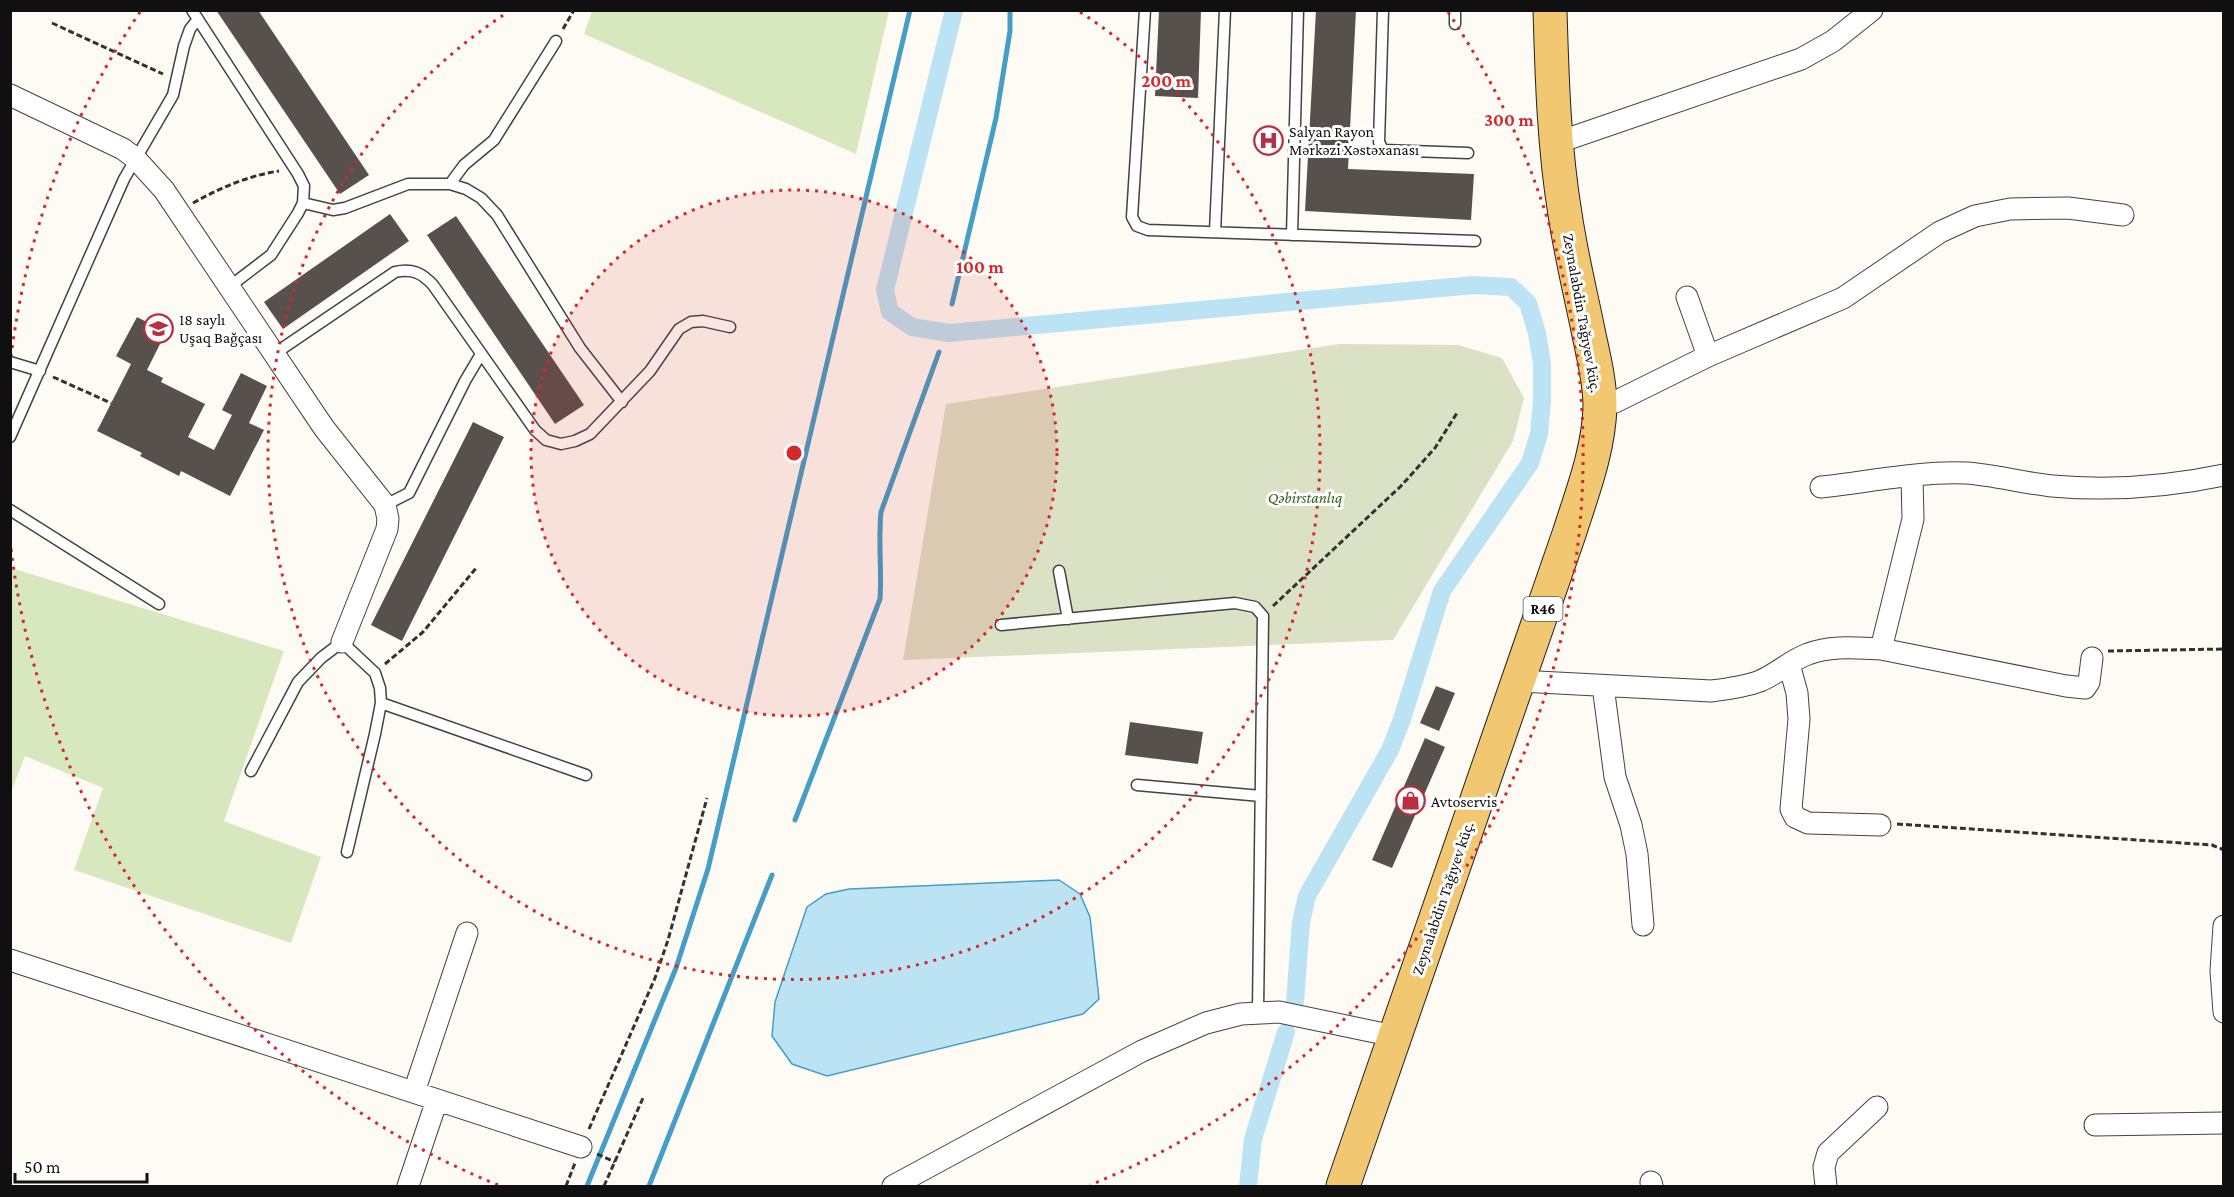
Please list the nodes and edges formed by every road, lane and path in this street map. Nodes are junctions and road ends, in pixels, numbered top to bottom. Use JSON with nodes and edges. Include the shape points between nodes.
{"nodes":[{"id":1,"x":574,"y":10,"type":"edge"},
{"id":2,"x":1145,"y":10,"type":"edge"},
{"id":3,"x":1225,"y":10,"type":"edge"},
{"id":4,"x":1298,"y":10,"type":"edge"},
{"id":5,"x":1383,"y":10,"type":"edge"},
{"id":6,"x":1455,"y":10,"type":"edge"},
{"id":7,"x":1550,"y":10,"type":"edge"},
{"id":8,"x":1872,"y":10,"type":"edge"},
{"id":9,"x":195,"y":15,"type":"edge"},
{"id":10,"x":52,"y":23,"type":"dead end"},
{"id":11,"x":1455,"y":24,"type":"dead end"},
{"id":12,"x":556,"y":41,"type":"joint"},
{"id":13,"x":178,"y":81,"type":"junction"},
{"id":14,"x":10,"y":95,"type":"edge"},
{"id":15,"x":1556,"y":143,"type":"junction"},
{"id":16,"x":1468,"y":153,"type":"dead end"},
{"id":17,"x":135,"y":158,"type":"junction"},
{"id":18,"x":294,"y":168,"type":"junction"},
{"id":19,"x":450,"y":184,"type":"junction"},
{"id":20,"x":303,"y":203,"type":"junction"},
{"id":21,"x":178,"y":210,"type":"junction"},
{"id":22,"x":2123,"y":215,"type":"dead end"},
{"id":23,"x":1215,"y":232,"type":"junction"},
{"id":24,"x":1292,"y":235,"type":"junction"},
{"id":25,"x":1475,"y":241,"type":"dead end"},
{"id":26,"x":229,"y":287,"type":"junction"},
{"id":27,"x":1687,"y":297,"type":"dead end"},
{"id":28,"x":730,"y":327,"type":"dead end"},
{"id":29,"x":274,"y":354,"type":"junction"},
{"id":30,"x":481,"y":354,"type":"junction"},
{"id":31,"x":1708,"y":357,"type":"junction"},
{"id":32,"x":10,"y":362,"type":"edge"},
{"id":33,"x":40,"y":371,"type":"junction"},
{"id":34,"x":622,"y":402,"type":"junction"},
{"id":35,"x":111,"y":403,"type":"dead end"},
{"id":36,"x":1600,"y":406,"type":"junction"},
{"id":37,"x":1456,"y":413,"type":"dead end"},
{"id":38,"x":10,"y":437,"type":"edge"},
{"id":39,"x":2223,"y":475,"type":"edge"},
{"id":40,"x":1912,"y":477,"type":"junction"},
{"id":41,"x":1821,"y":487,"type":"dead end"},
{"id":42,"x":385,"y":506,"type":"junction"},
{"id":43,"x":10,"y":510,"type":"edge"},
{"id":44,"x":477,"y":567,"type":"dead end"},
{"id":45,"x":1059,"y":571,"type":"dead end"},
{"id":46,"x":159,"y":604,"type":"dead end"},
{"id":47,"x":1263,"y":616,"type":"junction"},
{"id":48,"x":1068,"y":619,"type":"junction"},
{"id":49,"x":1001,"y":626,"type":"dead end"},
{"id":50,"x":342,"y":642,"type":"junction"},
{"id":51,"x":1881,"y":649,"type":"junction"},
{"id":52,"x":2223,"y":649,"type":"edge"},
{"id":53,"x":2092,"y":658,"type":"joint"},
{"id":54,"x":1790,"y":664,"type":"junction"},
{"id":55,"x":375,"y":673,"type":"junction"},
{"id":56,"x":1518,"y":681,"type":"junction"},
{"id":57,"x":1603,"y":686,"type":"junction"},
{"id":58,"x":381,"y":703,"type":"junction"},
{"id":59,"x":251,"y":771,"type":"dead end"},
{"id":60,"x":586,"y":775,"type":"dead end"},
{"id":61,"x":1137,"y":785,"type":"dead end"},
{"id":62,"x":1261,"y":796,"type":"junction"},
{"id":63,"x":706,"y":798,"type":"dead end"},
{"id":64,"x":1880,"y":825,"type":"joint"},
{"id":65,"x":2223,"y":850,"type":"edge"},
{"id":66,"x":347,"y":852,"type":"dead end"},
{"id":67,"x":1643,"y":925,"type":"dead end"},
{"id":68,"x":2223,"y":926,"type":"edge"},
{"id":69,"x":467,"y":933,"type":"dead end"},
{"id":70,"x":10,"y":960,"type":"edge"},
{"id":71,"x":1258,"y":1011,"type":"junction"},
{"id":72,"x":2223,"y":1011,"type":"edge"},
{"id":73,"x":1394,"y":1036,"type":"junction"},
{"id":74,"x":414,"y":1092,"type":"junction"},
{"id":75,"x":643,"y":1098,"type":"dead end"},
{"id":76,"x":437,"y":1100,"type":"junction"},
{"id":77,"x":1877,"y":1107,"type":"dead end"},
{"id":78,"x":2223,"y":1124,"type":"edge"},
{"id":79,"x":2095,"y":1125,"type":"dead end"},
{"id":80,"x":581,"y":1147,"type":"junction"},
{"id":81,"x":408,"y":1186,"type":"edge"},
{"id":82,"x":566,"y":1186,"type":"edge"},
{"id":83,"x":604,"y":1186,"type":"edge"},
{"id":84,"x":892,"y":1186,"type":"edge"},
{"id":85,"x":1343,"y":1186,"type":"edge"},
{"id":86,"x":1826,"y":1186,"type":"edge"}],
"edges":[{"from":1,"to":12,"type":"path"},
{"from":2,"to":23,"type":"lane","via":[[1132,217],[1137,226],[1148,230]]},
{"from":3,"to":23,"type":"lane"},
{"from":4,"to":24,"type":"lane"},
{"from":5,"to":16,"type":"lane","via":[[1379,142],[1383,150]]},
{"from":6,"to":11,"type":"lane"},
{"from":7,"to":15,"type":"main road","name":"Zeynalabdin Tağıyev küç.","number":"R46"},
{"from":8,"to":15,"type":"street","via":[[1833,41],[1801,59]]},
{"from":9,"to":13,"type":"lane"},
{"from":9,"to":18,"type":"lane"},
{"from":10,"to":13,"type":"path"},
{"from":12,"to":19,"type":"lane","via":[[494,140],[464,165]]},
{"from":13,"to":17,"type":"lane"},
{"from":14,"to":17,"type":"street"},
{"from":15,"to":36,"type":"main road","name":"Zeynalabdin Tağıyev küç.","number":"R46","via":[[1565,215]]},
{"from":17,"to":21,"type":"street"},
{"from":17,"to":33,"type":"lane"},
{"from":18,"to":20,"type":"lane","via":[[304,186]]},
{"from":18,"to":21,"type":"path","via":[[224,186]]},
{"from":19,"to":20,"type":"lane","via":[[408,184],[333,210]]},
{"from":19,"to":34,"type":"lane","via":[[481,198],[497,215],[579,348]]},
{"from":20,"to":26,"type":"lane","via":[[271,255]]},
{"from":21,"to":26,"type":"street"},
{"from":22,"to":31,"type":"street","via":[[2068,208],[2010,209],[1975,216],[1940,232],[1843,298]]},
{"from":23,"to":24,"type":"lane"},
{"from":24,"to":25,"type":"lane"},
{"from":26,"to":29,"type":"street"},
{"from":27,"to":31,"type":"street"},
{"from":28,"to":34,"type":"lane","via":[[703,321],[679,329]]},
{"from":29,"to":30,"type":"lane","via":[[395,272],[405,270],[425,276]]},
{"from":29,"to":42,"type":"street","via":[[324,428]]},
{"from":30,"to":34,"type":"lane","via":[[546,440],[561,444],[590,434]]},
{"from":30,"to":42,"type":"lane","via":[[409,493]]},
{"from":31,"to":36,"type":"street"},
{"from":32,"to":33,"type":"lane"},
{"from":33,"to":35,"type":"path"},
{"from":33,"to":38,"type":"lane"},
{"from":36,"to":56,"type":"main road","name":"Zeynalabdin Tağıyev küç.","number":"R46","via":[[1591,466]]},
{"from":37,"to":47,"type":"path","via":[[1435,448],[1401,486]]},
{"from":39,"to":40,"type":"street","via":[[2133,488],[2050,486],[1966,473]]},
{"from":40,"to":41,"type":"street"},
{"from":40,"to":51,"type":"street","via":[[1913,519]]},
{"from":42,"to":50,"type":"street","via":[[388,519],[384,538]]},
{"from":43,"to":46,"type":"lane"},
{"from":44,"to":55,"type":"path","via":[[423,632]]},
{"from":45,"to":48,"type":"lane"},
{"from":47,"to":48,"type":"lane","via":[[1255,607],[1235,603]]},
{"from":47,"to":62,"type":"lane"},
{"from":48,"to":49,"type":"lane"},
{"from":50,"to":55,"type":"lane"},
{"from":50,"to":59,"type":"lane","via":[[298,682]]},
{"from":51,"to":53,"type":"street","via":[[2085,688]]},
{"from":51,"to":54,"type":"street","via":[[1831,648]]},
{"from":52,"to":53,"type":"path","via":[[2106,651]]},
{"from":54,"to":57,"type":"street","via":[[1761,680],[1729,689]]},
{"from":54,"to":64,"type":"street","via":[[1799,719],[1791,809],[1795,817],[1808,824]]},
{"from":55,"to":58,"type":"lane"},
{"from":56,"to":57,"type":"street"},
{"from":56,"to":73,"type":"main road","name":"Zeynalabdin Tağıyev küç.","number":"R46"},
{"from":57,"to":67,"type":"street","via":[[1615,777],[1637,854]]},
{"from":58,"to":60,"type":"lane"},
{"from":58,"to":66,"type":"lane"},
{"from":61,"to":62,"type":"lane"},
{"from":62,"to":71,"type":"lane"},
{"from":63,"to":80,"type":"path","via":[[655,978]]},
{"from":64,"to":65,"type":"path","via":[[2212,845]]},
{"from":68,"to":72,"type":"street"},
{"from":69,"to":74,"type":"street"},
{"from":70,"to":74,"type":"street"},
{"from":71,"to":73,"type":"street"},
{"from":71,"to":84,"type":"street","via":[[1206,1023],[1142,1051]]},
{"from":73,"to":85,"type":"main road","name":"Zeynalabdin Tağıyev küç.","number":"R46"},
{"from":74,"to":76,"type":"street"},
{"from":75,"to":83,"type":"path"},
{"from":76,"to":80,"type":"street"},
{"from":76,"to":81,"type":"street"},
{"from":77,"to":86,"type":"street","via":[[1828,1153],[1824,1167]]},
{"from":78,"to":79,"type":"street"},
{"from":80,"to":82,"type":"path"}]}
